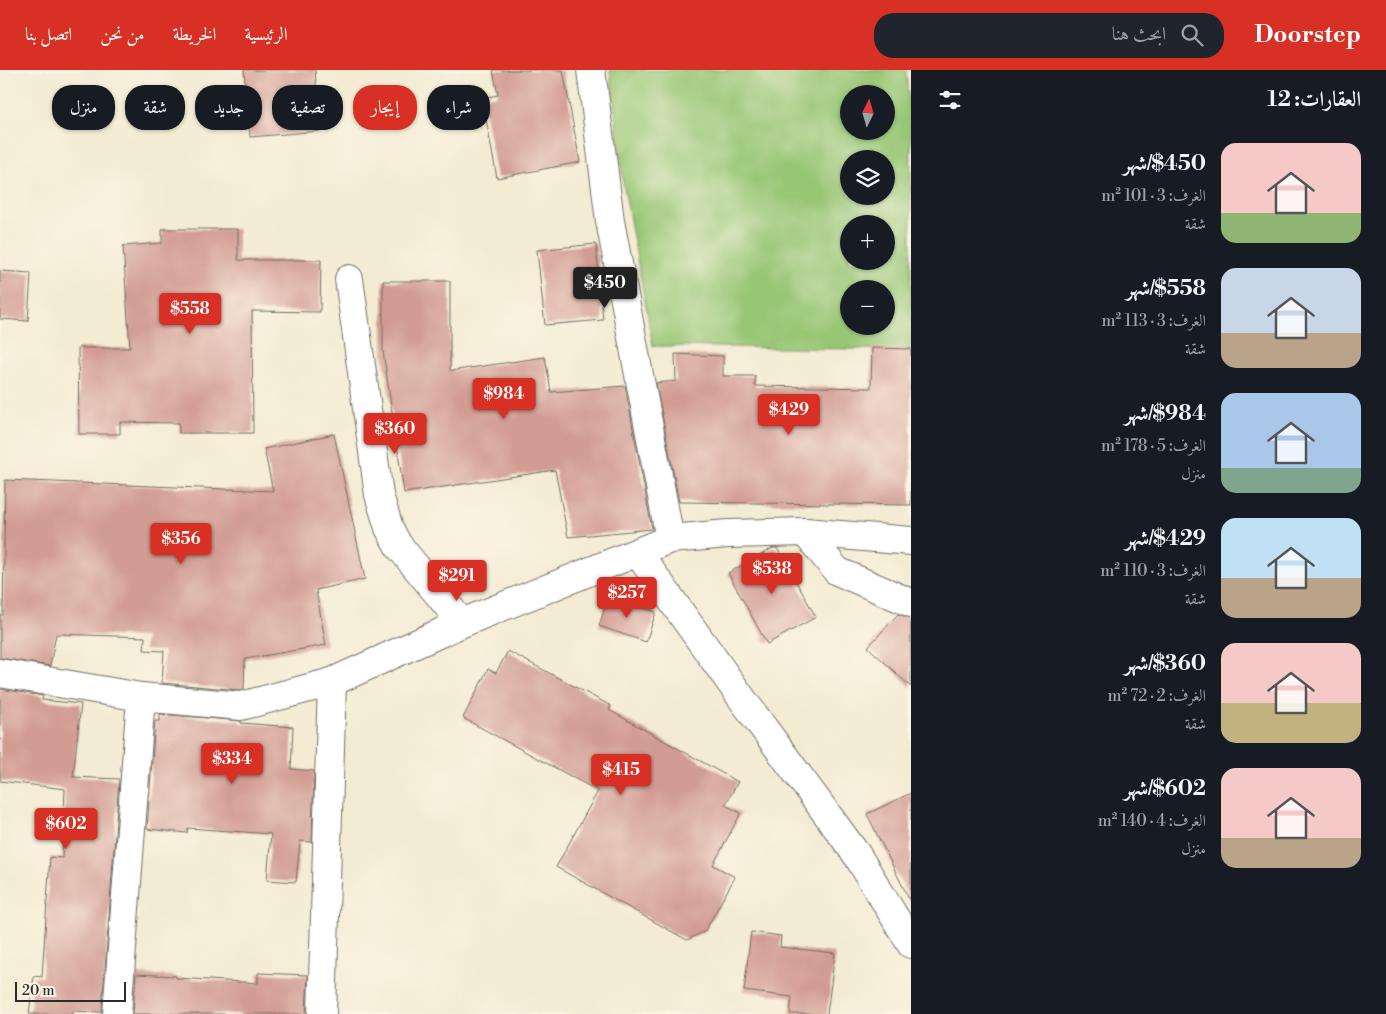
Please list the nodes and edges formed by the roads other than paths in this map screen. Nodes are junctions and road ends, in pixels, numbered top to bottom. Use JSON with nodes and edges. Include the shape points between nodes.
{"nodes":[{"id":1,"x":591,"y":70,"type":"edge"},
{"id":2,"x":349,"y":279,"type":"dead end"},
{"id":3,"x":805,"y":532,"type":"junction"},
{"id":4,"x":670,"y":539,"type":"junction"},
{"id":5,"x":911,"y":541,"type":"edge"},
{"id":6,"x":638,"y":552,"type":"junction"},
{"id":7,"x":911,"y":603,"type":"edge"},
{"id":8,"x":462,"y":623,"type":"junction"},
{"id":9,"x":0,"y":673,"type":"edge"},
{"id":10,"x":332,"y":682,"type":"junction"},
{"id":11,"x":141,"y":696,"type":"junction"},
{"id":12,"x":911,"y":944,"type":"edge"},
{"id":13,"x":116,"y":1014,"type":"edge"},
{"id":14,"x":322,"y":1014,"type":"edge"}],
"edges":[{"from":1,"to":4,"type":"street","via":[[610,220]]},
{"from":2,"to":8,"type":"street","via":[[379,495],[389,528],[398,545]]},
{"from":3,"to":4,"type":"street"},
{"from":3,"to":5,"type":"street"},
{"from":3,"to":7,"type":"street","via":[[837,571]]},
{"from":4,"to":6,"type":"street"},
{"from":6,"to":8,"type":"street"},
{"from":6,"to":12,"type":"street","via":[[857,855]]},
{"from":8,"to":10,"type":"street"},
{"from":9,"to":11,"type":"street"},
{"from":10,"to":11,"type":"street","via":[[241,706]]},
{"from":10,"to":14,"type":"street"},
{"from":11,"to":13,"type":"street"}]}
